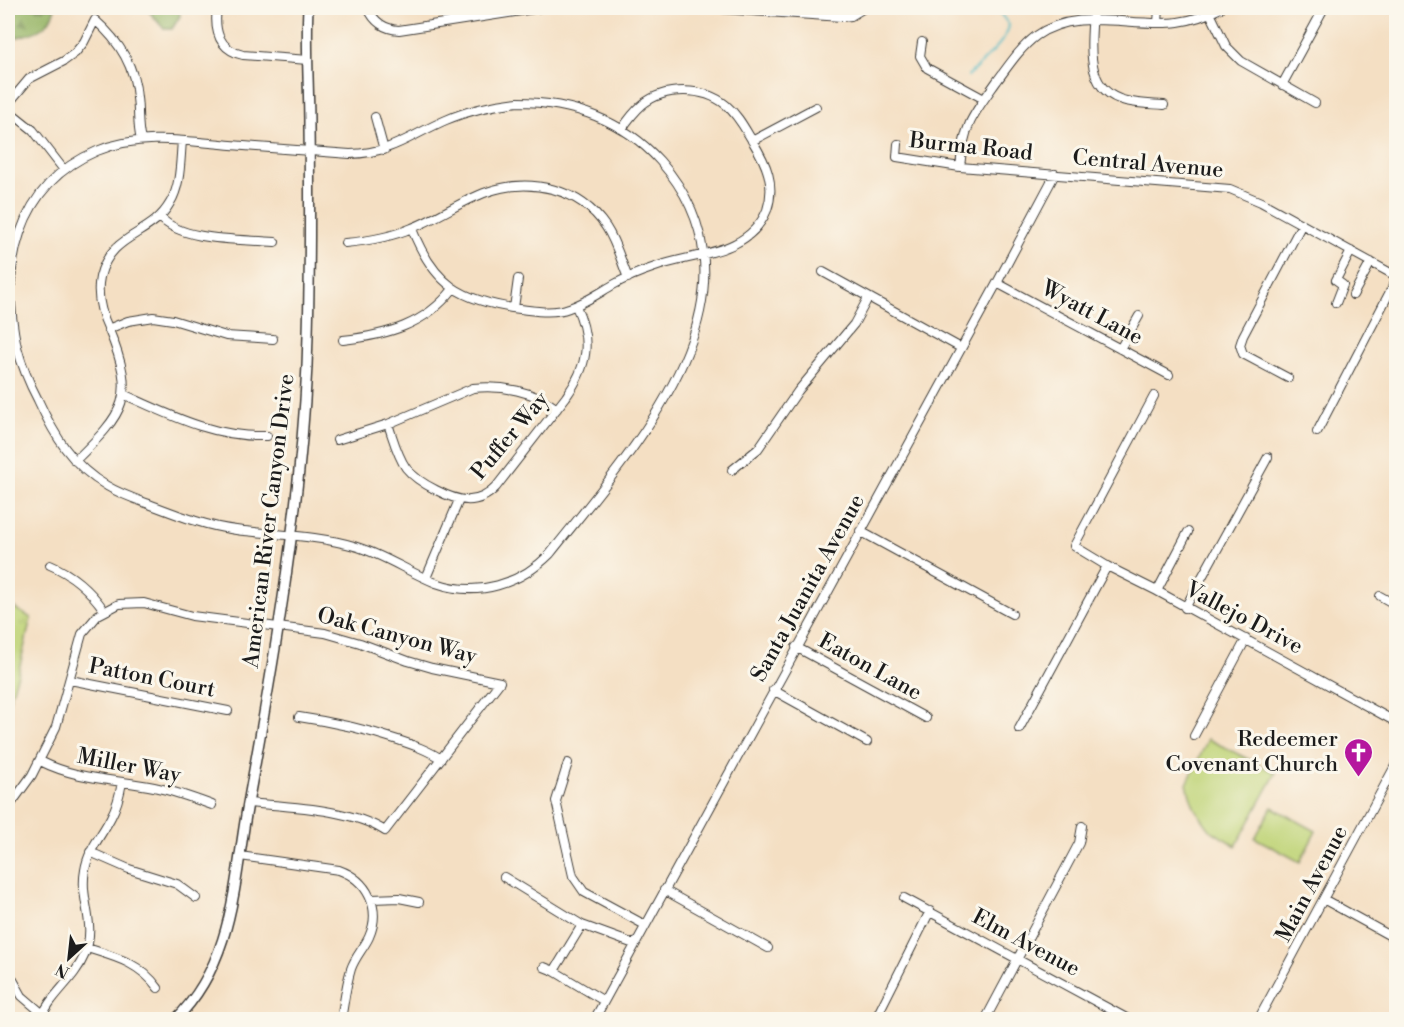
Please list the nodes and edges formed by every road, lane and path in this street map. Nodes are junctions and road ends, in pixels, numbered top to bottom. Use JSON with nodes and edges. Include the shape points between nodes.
{"nodes":[{"id":1,"x":217,"y":8,"type":"edge"},
{"id":2,"x":308,"y":8,"type":"edge"},
{"id":3,"x":368,"y":8,"type":"edge"},
{"id":4,"x":540,"y":8,"type":"edge"},
{"id":5,"x":705,"y":8,"type":"edge"},
{"id":6,"x":864,"y":8,"type":"edge"},
{"id":7,"x":1093,"y":8,"type":"edge"},
{"id":8,"x":1159,"y":8,"type":"edge"},
{"id":9,"x":1221,"y":8,"type":"edge"},
{"id":10,"x":1324,"y":8,"type":"edge"},
{"id":11,"x":1210,"y":13,"type":"junction"},
{"id":12,"x":1093,"y":20,"type":"junction"},
{"id":13,"x":1158,"y":22,"type":"junction"},
{"id":14,"x":922,"y":42,"type":"dead end"},
{"id":15,"x":308,"y":60,"type":"junction"},
{"id":16,"x":1282,"y":85,"type":"junction"},
{"id":17,"x":984,"y":99,"type":"junction"},
{"id":18,"x":1315,"y":103,"type":"dead end"},
{"id":19,"x":8,"y":104,"type":"edge"},
{"id":20,"x":1164,"y":105,"type":"dead end"},
{"id":21,"x":816,"y":107,"type":"dead end"},
{"id":22,"x":8,"y":110,"type":"edge"},
{"id":23,"x":375,"y":117,"type":"dead end"},
{"id":24,"x":622,"y":129,"type":"junction"},
{"id":25,"x":141,"y":140,"type":"junction"},
{"id":26,"x":182,"y":141,"type":"junction"},
{"id":27,"x":752,"y":141,"type":"junction"},
{"id":28,"x":898,"y":144,"type":"dead end"},
{"id":29,"x":384,"y":150,"type":"junction"},
{"id":30,"x":309,"y":151,"type":"junction"},
{"id":31,"x":960,"y":166,"type":"junction"},
{"id":32,"x":64,"y":170,"type":"junction"},
{"id":33,"x":1055,"y":174,"type":"junction"},
{"id":34,"x":160,"y":218,"type":"junction"},
{"id":35,"x":1302,"y":224,"type":"junction"},
{"id":36,"x":411,"y":229,"type":"junction"},
{"id":37,"x":274,"y":242,"type":"dead end"},
{"id":38,"x":345,"y":243,"type":"dead end"},
{"id":39,"x":1351,"y":251,"type":"junction"},
{"id":40,"x":703,"y":254,"type":"junction"},
{"id":41,"x":1371,"y":262,"type":"junction"},
{"id":42,"x":9,"y":265,"type":"edge"},
{"id":43,"x":823,"y":272,"type":"dead end"},
{"id":44,"x":627,"y":278,"type":"junction"},
{"id":45,"x":1396,"y":278,"type":"edge"},
{"id":46,"x":518,"y":279,"type":"dead end"},
{"id":47,"x":997,"y":283,"type":"junction"},
{"id":48,"x":453,"y":289,"type":"junction"},
{"id":49,"x":1353,"y":295,"type":"dead end"},
{"id":50,"x":868,"y":298,"type":"junction"},
{"id":51,"x":1336,"y":303,"type":"dead end"},
{"id":52,"x":576,"y":306,"type":"junction"},
{"id":53,"x":514,"y":308,"type":"junction"},
{"id":54,"x":1139,"y":316,"type":"dead end"},
{"id":55,"x":108,"y":329,"type":"junction"},
{"id":56,"x":273,"y":339,"type":"dead end"},
{"id":57,"x":343,"y":340,"type":"dead end"},
{"id":58,"x":962,"y":348,"type":"junction"},
{"id":59,"x":1120,"y":349,"type":"junction"},
{"id":60,"x":1169,"y":375,"type":"dead end"},
{"id":61,"x":1288,"y":378,"type":"dead end"},
{"id":62,"x":123,"y":394,"type":"junction"},
{"id":63,"x":1154,"y":396,"type":"dead end"},
{"id":64,"x":557,"y":409,"type":"junction"},
{"id":65,"x":388,"y":424,"type":"junction"},
{"id":66,"x":1317,"y":432,"type":"dead end"},
{"id":67,"x":267,"y":436,"type":"dead end"},
{"id":68,"x":337,"y":440,"type":"dead end"},
{"id":69,"x":1268,"y":457,"type":"dead end"},
{"id":70,"x":75,"y":461,"type":"junction"},
{"id":71,"x":732,"y":470,"type":"dead end"},
{"id":72,"x":459,"y":500,"type":"junction"},
{"id":73,"x":860,"y":531,"type":"junction"},
{"id":74,"x":1188,"y":532,"type":"dead end"},
{"id":75,"x":291,"y":537,"type":"junction"},
{"id":76,"x":50,"y":565,"type":"dead end"},
{"id":77,"x":1107,"y":566,"type":"junction"},
{"id":78,"x":426,"y":578,"type":"junction"},
{"id":79,"x":1157,"y":591,"type":"junction"},
{"id":80,"x":1380,"y":596,"type":"dead end"},
{"id":81,"x":1396,"y":605,"type":"edge"},
{"id":82,"x":1185,"y":608,"type":"junction"},
{"id":83,"x":104,"y":610,"type":"junction"},
{"id":84,"x":1012,"y":614,"type":"dead end"},
{"id":85,"x":278,"y":626,"type":"junction"},
{"id":86,"x":1246,"y":639,"type":"junction"},
{"id":87,"x":796,"y":647,"type":"junction"},
{"id":88,"x":70,"y":681,"type":"junction"},
{"id":89,"x":773,"y":690,"type":"junction"},
{"id":90,"x":228,"y":711,"type":"dead end"},
{"id":91,"x":299,"y":717,"type":"dead end"},
{"id":92,"x":926,"y":718,"type":"dead end"},
{"id":93,"x":1396,"y":722,"type":"edge"},
{"id":94,"x":1019,"y":729,"type":"dead end"},
{"id":95,"x":1194,"y":736,"type":"dead end"},
{"id":96,"x":867,"y":742,"type":"dead end"},
{"id":97,"x":441,"y":759,"type":"junction"},
{"id":98,"x":40,"y":761,"type":"junction"},
{"id":99,"x":568,"y":763,"type":"dead end"},
{"id":100,"x":1396,"y":764,"type":"edge"},
{"id":101,"x":122,"y":782,"type":"junction"},
{"id":102,"x":248,"y":803,"type":"junction"},
{"id":103,"x":212,"y":805,"type":"dead end"},
{"id":104,"x":8,"y":808,"type":"edge"},
{"id":105,"x":1082,"y":826,"type":"dead end"},
{"id":106,"x":90,"y":852,"type":"junction"},
{"id":107,"x":240,"y":856,"type":"junction"},
{"id":108,"x":504,"y":877,"type":"dead end"},
{"id":109,"x":664,"y":890,"type":"junction"},
{"id":110,"x":196,"y":898,"type":"dead end"},
{"id":111,"x":904,"y":898,"type":"dead end"},
{"id":112,"x":372,"y":899,"type":"junction"},
{"id":113,"x":1324,"y":900,"type":"junction"},
{"id":114,"x":419,"y":902,"type":"dead end"},
{"id":115,"x":930,"y":911,"type":"junction"},
{"id":116,"x":582,"y":925,"type":"junction"},
{"id":117,"x":645,"y":925,"type":"junction"},
{"id":118,"x":1396,"y":939,"type":"edge"},
{"id":119,"x":634,"y":944,"type":"junction"},
{"id":120,"x":87,"y":948,"type":"junction"},
{"id":121,"x":768,"y":948,"type":"dead end"},
{"id":122,"x":1016,"y":958,"type":"junction"},
{"id":123,"x":544,"y":968,"type":"dead end"},
{"id":124,"x":8,"y":971,"type":"edge"},
{"id":125,"x":554,"y":971,"type":"junction"},
{"id":126,"x":158,"y":987,"type":"dead end"},
{"id":127,"x":604,"y":1001,"type":"junction"},
{"id":128,"x":41,"y":1017,"type":"edge"},
{"id":129,"x":50,"y":1020,"type":"edge"},
{"id":130,"x":175,"y":1020,"type":"edge"},
{"id":131,"x":341,"y":1020,"type":"edge"},
{"id":132,"x":594,"y":1020,"type":"edge"},
{"id":133,"x":875,"y":1020,"type":"edge"},
{"id":134,"x":985,"y":1020,"type":"edge"},
{"id":135,"x":1130,"y":1020,"type":"edge"},
{"id":136,"x":1258,"y":1020,"type":"edge"}],
"edges":[{"from":1,"to":15,"type":"street","via":[[217,33],[233,52]]},
{"from":2,"to":15,"type":"main road","name":"American River Canyon Drive"},
{"from":3,"to":4,"type":"street","via":[[380,24],[399,30]]},
{"from":5,"to":6,"type":"street","via":[[842,17]]},
{"from":7,"to":12,"type":"street"},
{"from":8,"to":13,"type":"street"},
{"from":9,"to":11,"type":"street"},
{"from":10,"to":16,"type":"street"},
{"from":11,"to":13,"type":"street","via":[[1188,20]]},
{"from":11,"to":16,"type":"street","via":[[1233,54]]},
{"from":12,"to":13,"type":"street"},
{"from":12,"to":17,"type":"street","via":[[1064,23],[1035,37],[1018,52]]},
{"from":12,"to":20,"type":"street","via":[[1092,65],[1101,86],[1124,101]]},
{"from":14,"to":17,"type":"street","via":[[920,56],[927,68]]},
{"from":15,"to":30,"type":"main road","name":"American River Canyon Drive"},
{"from":16,"to":18,"type":"street"},
{"from":17,"to":31,"type":"street","via":[[964,134]]},
{"from":19,"to":25,"type":"street","via":[[29,79],[75,53],[95,20],[113,38],[131,69]]},
{"from":21,"to":27,"type":"street"},
{"from":22,"to":32,"type":"street","via":[[26,123]]},
{"from":23,"to":29,"type":"street"},
{"from":24,"to":27,"type":"street","via":[[651,98],[669,92],[690,92],[710,96],[726,105]]},
{"from":24,"to":29,"type":"street","via":[[567,106],[518,102],[464,113]]},
{"from":24,"to":40,"type":"street","via":[[657,158],[675,182],[694,220]]},
{"from":25,"to":26,"type":"street"},
{"from":25,"to":32,"type":"street","via":[[95,152]]},
{"from":26,"to":30,"type":"street"},
{"from":26,"to":34,"type":"street","via":[[177,186]]},
{"from":27,"to":40,"type":"street","via":[[769,173],[771,192],[766,211],[756,228],[742,240]]},
{"from":28,"to":31,"type":"street","name":"Burma Road","via":[[897,157]]},
{"from":29,"to":30,"type":"street","via":[[350,154]]},
{"from":30,"to":75,"type":"main road","name":"American River Canyon Drive","via":[[307,358]]},
{"from":31,"to":33,"type":"street","name":"Burma Road"},
{"from":32,"to":42,"type":"street","via":[[43,190],[26,215]]},
{"from":33,"to":35,"type":"street","name":"Central Avenue","via":[[1230,189]]},
{"from":33,"to":47,"type":"street","name":"Santa Juanita Avenue"},
{"from":34,"to":37,"type":"street","via":[[186,234]]},
{"from":34,"to":55,"type":"street","via":[[121,243],[104,265],[99,301]]},
{"from":35,"to":39,"type":"street","name":"Central Avenue"},
{"from":35,"to":61,"type":"street","via":[[1240,345],[1243,354]]},
{"from":36,"to":38,"type":"street"},
{"from":36,"to":44,"type":"street","via":[[492,190],[523,185],[549,188],[580,201],[602,221]]},
{"from":36,"to":48,"type":"street","via":[[429,265]]},
{"from":39,"to":41,"type":"street","name":"Central Avenue"},
{"from":39,"to":51,"type":"street","via":[[1336,280],[1343,285]]},
{"from":40,"to":44,"type":"street"},
{"from":40,"to":78,"type":"street","via":[[702,308],[684,360],[640,439],[550,554],[525,575],[490,588],[458,588]]},
{"from":41,"to":45,"type":"street","name":"Central Avenue"},
{"from":41,"to":49,"type":"street"},
{"from":42,"to":70,"type":"street","via":[[10,314],[21,362],[50,426]]},
{"from":43,"to":50,"type":"street"},
{"from":44,"to":52,"type":"street"},
{"from":45,"to":66,"type":"street"},
{"from":46,"to":53,"type":"street"},
{"from":47,"to":58,"type":"street","name":"Santa Juanita Avenue"},
{"from":47,"to":59,"type":"street","name":"Wyatt Lane"},
{"from":48,"to":53,"type":"street","via":[[483,303]]},
{"from":48,"to":57,"type":"street","via":[[431,312],[408,325],[381,335]]},
{"from":50,"to":58,"type":"street"},
{"from":50,"to":71,"type":"street","via":[[854,324],[798,390],[758,449]]},
{"from":52,"to":53,"type":"street","via":[[551,312]]},
{"from":52,"to":64,"type":"street","name":"Puffer Way","via":[[586,334],[585,353],[575,382]]},
{"from":54,"to":59,"type":"street"},
{"from":55,"to":56,"type":"street","via":[[153,317],[226,336]]},
{"from":55,"to":62,"type":"street","via":[[123,368]]},
{"from":58,"to":73,"type":"street","name":"Santa Juanita Avenue"},
{"from":59,"to":60,"type":"street","name":"Wyatt Lane"},
{"from":62,"to":67,"type":"street","via":[[204,429],[237,436]]},
{"from":62,"to":70,"type":"street","via":[[109,427]]},
{"from":63,"to":77,"type":"street","name":"Vallejo Drive","via":[[1074,546]]},
{"from":64,"to":65,"type":"street","via":[[535,395],[480,387]]},
{"from":64,"to":72,"type":"street","name":"Puffer Way","via":[[492,491],[479,499]]},
{"from":65,"to":68,"type":"street"},
{"from":65,"to":72,"type":"street","name":"Puffer Way","via":[[410,472],[424,484]]},
{"from":69,"to":82,"type":"street"},
{"from":70,"to":75,"type":"street","via":[[107,486],[183,518]]},
{"from":72,"to":78,"type":"street"},
{"from":73,"to":84,"type":"street"},
{"from":73,"to":87,"type":"street","name":"Santa Juanita Avenue"},
{"from":74,"to":79,"type":"street"},
{"from":75,"to":78,"type":"street","via":[[366,550]]},
{"from":75,"to":85,"type":"main road","name":"American River Canyon Drive"},
{"from":76,"to":83,"type":"street","via":[[80,582]]},
{"from":77,"to":79,"type":"street","name":"Vallejo Drive"},
{"from":77,"to":94,"type":"street"},
{"from":79,"to":82,"type":"street","name":"Vallejo Drive"},
{"from":80,"to":81,"type":"street"},
{"from":82,"to":86,"type":"street","name":"Vallejo Drive"},
{"from":83,"to":85,"type":"street","via":[[138,602],[192,616]]},
{"from":83,"to":88,"type":"street","via":[[82,634]]},
{"from":85,"to":97,"type":"street","name":"Oak Canyon Way","via":[[343,637],[416,664],[500,682]]},
{"from":85,"to":102,"type":"main road","name":"American River Canyon Drive"},
{"from":86,"to":93,"type":"street","name":"Vallejo Drive"},
{"from":86,"to":95,"type":"street"},
{"from":87,"to":89,"type":"street","name":"Santa Juanita Avenue"},
{"from":87,"to":92,"type":"street","name":"Eaton Lane"},
{"from":88,"to":90,"type":"street","name":"Patton Court"},
{"from":88,"to":98,"type":"street","via":[[56,727]]},
{"from":89,"to":96,"type":"street"},
{"from":89,"to":109,"type":"street","name":"Santa Juanita Avenue"},
{"from":91,"to":97,"type":"street","via":[[370,731],[424,749]]},
{"from":97,"to":102,"type":"street","name":"Oak Canyon Way","via":[[385,831],[351,817]]},
{"from":98,"to":101,"type":"street","name":"Miller Way","via":[[67,773]]},
{"from":98,"to":104,"type":"street"},
{"from":99,"to":117,"type":"street","via":[[556,801],[573,876],[584,892]]},
{"from":100,"to":113,"type":"street","name":"Main Avenue"},
{"from":101,"to":103,"type":"street","name":"Miller Way","via":[[178,793]]},
{"from":101,"to":106,"type":"street","via":[[115,809]]},
{"from":102,"to":107,"type":"main road","name":"American River Canyon Drive"},
{"from":105,"to":122,"type":"street","via":[[1079,843]]},
{"from":106,"to":110,"type":"street","via":[[129,869],[167,879]]},
{"from":106,"to":120,"type":"street","via":[[83,882],[90,924]]},
{"from":107,"to":112,"type":"street","via":[[339,870],[360,883]]},
{"from":107,"to":130,"type":"main road","name":"American River Canyon Drive","via":[[218,957],[205,983]]},
{"from":108,"to":116,"type":"street"},
{"from":109,"to":117,"type":"street","name":"Santa Juanita Avenue"},
{"from":109,"to":121,"type":"street"},
{"from":111,"to":115,"type":"street","name":"Elm Avenue"},
{"from":112,"to":114,"type":"street"},
{"from":112,"to":131,"type":"street","via":[[372,927],[351,970]]},
{"from":113,"to":118,"type":"street"},
{"from":113,"to":136,"type":"street","name":"Main Avenue"},
{"from":115,"to":122,"type":"street","name":"Elm Avenue"},
{"from":115,"to":133,"type":"street"},
{"from":116,"to":119,"type":"street"},
{"from":116,"to":125,"type":"street"},
{"from":117,"to":119,"type":"street","name":"Santa Juanita Avenue"},
{"from":119,"to":127,"type":"street","name":"Santa Juanita Avenue"},
{"from":120,"to":126,"type":"street","via":[[128,961]]},
{"from":120,"to":128,"type":"street"},
{"from":122,"to":134,"type":"street"},
{"from":122,"to":135,"type":"street","name":"Elm Avenue"},
{"from":123,"to":125,"type":"street"},
{"from":124,"to":128,"type":"street","via":[[22,996]]},
{"from":125,"to":127,"type":"street"},
{"from":127,"to":132,"type":"street","name":"Santa Juanita Avenue"},
{"from":128,"to":129,"type":"street"}]}
